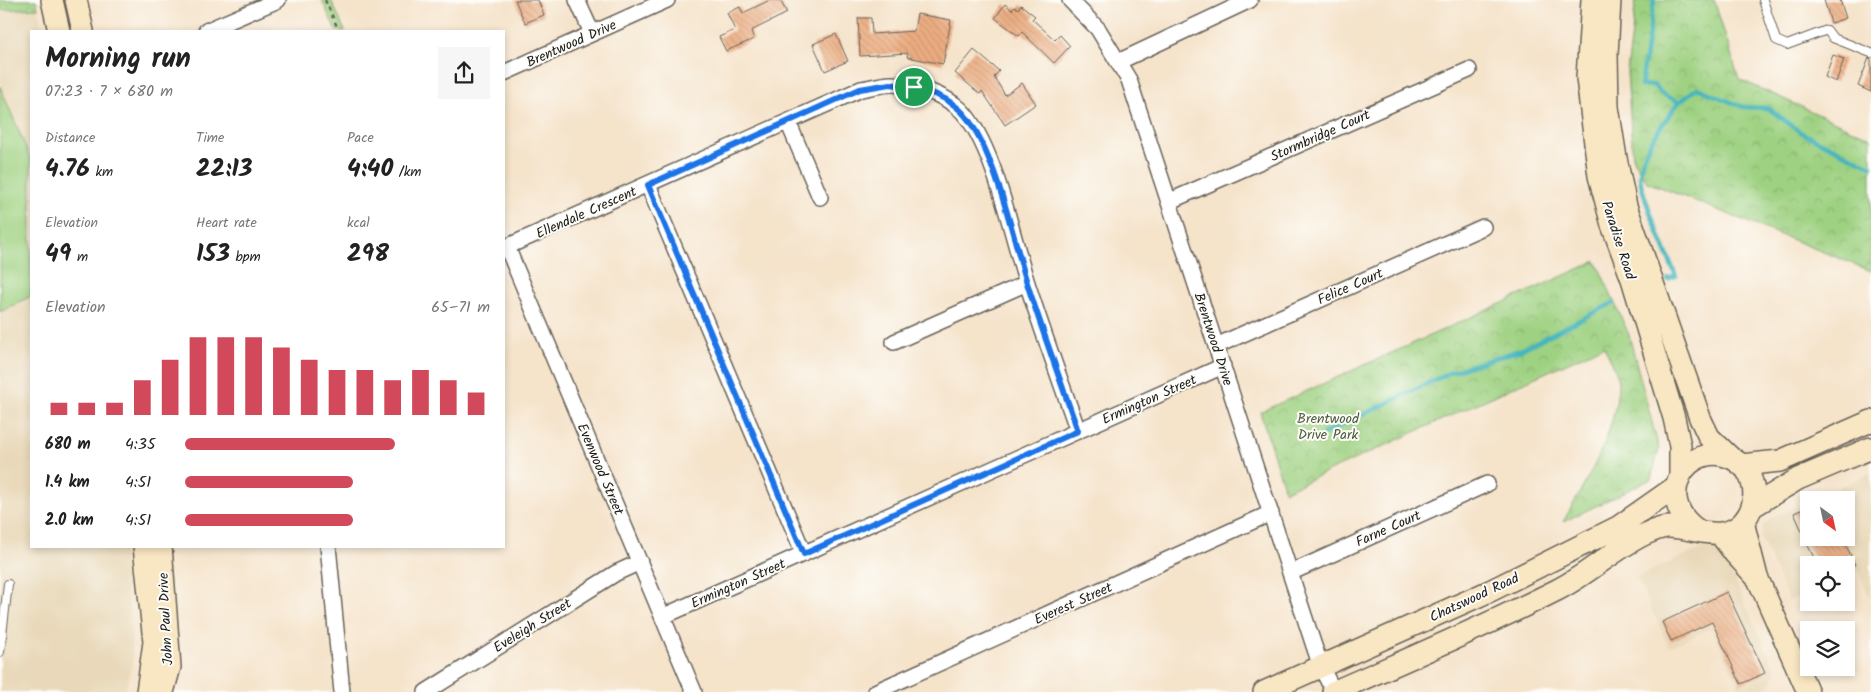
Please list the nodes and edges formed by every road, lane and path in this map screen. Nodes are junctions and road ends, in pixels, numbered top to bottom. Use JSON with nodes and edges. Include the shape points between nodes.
{"nodes":[{"id":1,"x":52,"y":0,"type":"edge"},
{"id":2,"x":76,"y":0,"type":"edge"},
{"id":3,"x":278,"y":0,"type":"edge"},
{"id":4,"x":325,"y":0,"type":"edge"},
{"id":5,"x":577,"y":0,"type":"edge"},
{"id":6,"x":667,"y":0,"type":"edge"},
{"id":7,"x":1070,"y":0,"type":"edge"},
{"id":8,"x":1250,"y":0,"type":"edge"},
{"id":9,"x":1592,"y":0,"type":"edge"},
{"id":10,"x":1610,"y":0,"type":"edge"},
{"id":11,"x":1763,"y":0,"type":"edge"},
{"id":12,"x":58,"y":30,"type":"edge"},
{"id":13,"x":83,"y":30,"type":"edge"},
{"id":14,"x":208,"y":30,"type":"edge"},
{"id":15,"x":340,"y":30,"type":"edge"},
{"id":16,"x":592,"y":33,"type":"junction"},
{"id":17,"x":1871,"y":53,"type":"edge"},
{"id":18,"x":1120,"y":61,"type":"junction"},
{"id":19,"x":1469,"y":70,"type":"dead end"},
{"id":20,"x":505,"y":73,"type":"edge"},
{"id":21,"x":788,"y":122,"type":"junction"},
{"id":22,"x":648,"y":185,"type":"junction"},
{"id":23,"x":820,"y":196,"type":"dead end"},
{"id":24,"x":1170,"y":201,"type":"junction"},
{"id":25,"x":1483,"y":227,"type":"dead end"},
{"id":26,"x":505,"y":247,"type":"edge"},
{"id":27,"x":1027,"y":283,"type":"junction"},
{"id":28,"x":894,"y":342,"type":"dead end"},
{"id":29,"x":1216,"y":346,"type":"junction"},
{"id":30,"x":1223,"y":366,"type":"junction"},
{"id":31,"x":1871,"y":421,"type":"edge"},
{"id":32,"x":1078,"y":431,"type":"junction"},
{"id":33,"x":1871,"y":448,"type":"edge"},
{"id":34,"x":1736,"y":461,"type":"junction"},
{"id":35,"x":1678,"y":481,"type":"junction"},
{"id":36,"x":1487,"y":484,"type":"dead end"},
{"id":37,"x":1271,"y":513,"type":"junction"},
{"id":38,"x":1748,"y":515,"type":"junction"},
{"id":39,"x":1699,"y":531,"type":"junction"},
{"id":40,"x":1720,"y":534,"type":"junction"},
{"id":41,"x":144,"y":548,"type":"edge"},
{"id":42,"x":161,"y":548,"type":"edge"},
{"id":43,"x":328,"y":548,"type":"edge"},
{"id":44,"x":804,"y":554,"type":"junction"},
{"id":45,"x":640,"y":562,"type":"junction"},
{"id":46,"x":1290,"y":573,"type":"junction"},
{"id":47,"x":1757,"y":577,"type":"junction"},
{"id":48,"x":8,"y":584,"type":"dead end"},
{"id":49,"x":664,"y":616,"type":"junction"},
{"id":50,"x":0,"y":652,"type":"edge"},
{"id":51,"x":1321,"y":667,"type":"junction"},
{"id":52,"x":1804,"y":691,"type":"edge"},
{"id":53,"x":147,"y":692,"type":"edge"},
{"id":54,"x":163,"y":692,"type":"edge"},
{"id":55,"x":342,"y":692,"type":"edge"},
{"id":56,"x":426,"y":692,"type":"edge"},
{"id":57,"x":694,"y":692,"type":"edge"},
{"id":58,"x":875,"y":692,"type":"edge"},
{"id":59,"x":1264,"y":692,"type":"edge"},
{"id":60,"x":1334,"y":692,"type":"edge"}],
"edges":[{"from":1,"to":12,"type":"main road"},
{"from":2,"to":13,"type":"main road"},
{"from":3,"to":14,"type":"street"},
{"from":4,"to":15,"type":"path"},
{"from":5,"to":16,"type":"street"},
{"from":6,"to":16,"type":"street","name":"Brentwood Drive"},
{"from":7,"to":18,"type":"street","name":"Brentwood Drive","via":[[1098,29]]},
{"from":8,"to":18,"type":"street"},
{"from":9,"to":35,"type":"main road","name":"Paradise Road","via":[[1587,78],[1599,176],[1674,418],[1680,446]]},
{"from":10,"to":34,"type":"main road","name":"Paradise Road","via":[[1606,55],[1608,107],[1626,206],[1700,418],[1709,437]]},
{"from":11,"to":17,"type":"lane","via":[[1776,40],[1787,45],[1827,30],[1833,38]]},
{"from":16,"to":20,"type":"street","name":"Brentwood Drive"},
{"from":18,"to":24,"type":"street","name":"Brentwood Drive","via":[[1137,100]]},
{"from":19,"to":24,"type":"street","name":"Stormbridge Court"},
{"from":21,"to":22,"type":"street","name":"Ellendale Crescent"},
{"from":21,"to":23,"type":"street"},
{"from":21,"to":27,"type":"street","name":"Ellendale Crescent","via":[[860,89],[890,84],[923,90],[961,110],[989,157]]},
{"from":22,"to":26,"type":"street","name":"Ellendale Crescent"},
{"from":22,"to":44,"type":"street"},
{"from":24,"to":29,"type":"street","name":"Brentwood Drive"},
{"from":25,"to":29,"type":"street","name":"Felice Court"},
{"from":26,"to":45,"type":"street","name":"Evenwood Street"},
{"from":27,"to":28,"type":"street"},
{"from":27,"to":32,"type":"street","name":"Ellendale Crescent"},
{"from":29,"to":30,"type":"street","name":"Brentwood Drive"},
{"from":30,"to":32,"type":"street","name":"Ermington Street"},
{"from":30,"to":37,"type":"street","name":"Brentwood Drive"},
{"from":31,"to":34,"type":"main road","name":"Chatswood Road","via":[[1780,461]]},
{"from":32,"to":44,"type":"street","name":"Ermington Street"},
{"from":33,"to":38,"type":"main road","via":[[1798,479]]},
{"from":34,"to":35,"type":"main road","name":"Chatswood Road","via":[[1716,454],[1702,457],[1689,464]]},
{"from":34,"to":38,"type":"main road","via":[[1753,484]]},
{"from":35,"to":39,"type":"main road","via":[[1675,501],[1680,513]]},
{"from":35,"to":51,"type":"main road","name":"Chatswood Road","via":[[1618,526],[1490,591]]},
{"from":36,"to":46,"type":"street","name":"Farne Court"},
{"from":37,"to":46,"type":"street","name":"Brentwood Drive"},
{"from":37,"to":58,"type":"street","name":"Everest Street"},
{"from":38,"to":40,"type":"main road","via":[[1732,530]]},
{"from":38,"to":47,"type":"main road"},
{"from":39,"to":40,"type":"main road","name":"Chatswood Road"},
{"from":39,"to":60,"type":"main road","name":"Chatswood Road","via":[[1666,527],[1643,535],[1559,589]]},
{"from":40,"to":47,"type":"main road"},
{"from":41,"to":53,"type":"main road","name":"John Paul Drive","via":[[154,642]]},
{"from":42,"to":54,"type":"main road","name":"John Paul Drive","via":[[170,667]]},
{"from":43,"to":55,"type":"street"},
{"from":44,"to":49,"type":"street","name":"Ermington Street"},
{"from":45,"to":49,"type":"street","name":"Evenwood Street"},
{"from":45,"to":56,"type":"street","name":"Eveleigh Street","via":[[616,573]]},
{"from":46,"to":51,"type":"street","name":"Brentwood Drive"},
{"from":47,"to":52,"type":"main road"},
{"from":48,"to":50,"type":"lane"},
{"from":49,"to":57,"type":"street","name":"Evenwood Street"},
{"from":51,"to":59,"type":"main road","name":"Chatswood Road"},
{"from":51,"to":60,"type":"street","name":"Brentwood Drive"}]}
